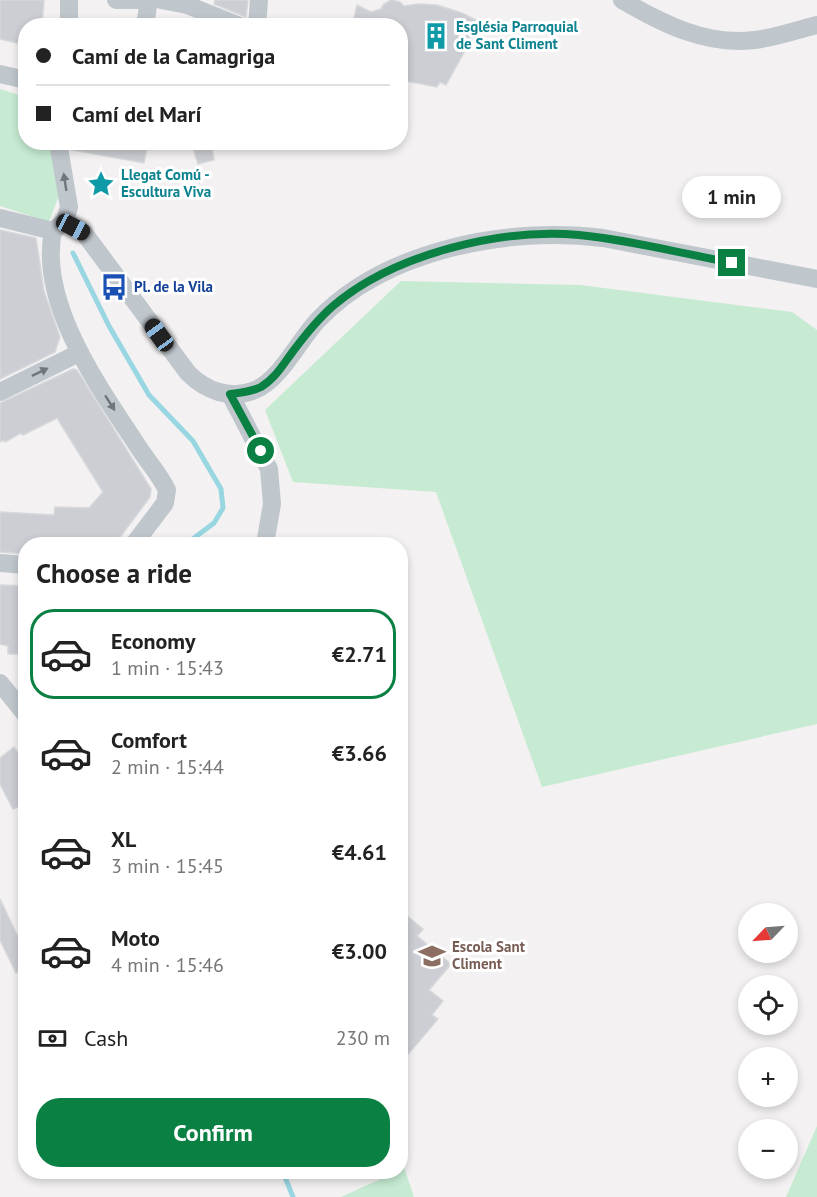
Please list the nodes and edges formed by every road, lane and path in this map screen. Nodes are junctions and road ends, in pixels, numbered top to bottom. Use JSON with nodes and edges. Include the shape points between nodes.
{"nodes":[{"id":1,"x":69,"y":0,"type":"edge"},
{"id":2,"x":116,"y":0,"type":"edge"},
{"id":3,"x":148,"y":0,"type":"edge"},
{"id":4,"x":161,"y":0,"type":"edge"},
{"id":5,"x":259,"y":0,"type":"edge"},
{"id":6,"x":622,"y":0,"type":"edge"},
{"id":7,"x":69,"y":18,"type":"edge"},
{"id":8,"x":146,"y":18,"type":"edge"},
{"id":9,"x":220,"y":18,"type":"edge"},
{"id":10,"x":257,"y":18,"type":"edge"},
{"id":11,"x":817,"y":25,"type":"edge"},
{"id":12,"x":0,"y":74,"type":"edge"},
{"id":13,"x":18,"y":78,"type":"edge"},
{"id":14,"x":59,"y":150,"type":"edge"},
{"id":15,"x":0,"y":218,"type":"edge"},
{"id":16,"x":59,"y":226,"type":"junction"},
{"id":17,"x":817,"y":279,"type":"edge"},
{"id":18,"x":79,"y":353,"type":"junction"},
{"id":19,"x":0,"y":392,"type":"edge"},
{"id":20,"x":230,"y":394,"type":"junction"},
{"id":21,"x":139,"y":537,"type":"edge"},
{"id":22,"x":266,"y":537,"type":"edge"},
{"id":23,"x":0,"y":563,"type":"edge"},
{"id":24,"x":18,"y":564,"type":"edge"},
{"id":25,"x":0,"y":683,"type":"edge"},
{"id":26,"x":18,"y":705,"type":"edge"}],
"edges":[{"from":1,"to":7,"type":"street"},
{"from":2,"to":3,"type":"street"},
{"from":3,"to":8,"type":"street"},
{"from":4,"to":9,"type":"street"},
{"from":5,"to":10,"type":"street"},
{"from":6,"to":11,"type":"street","via":[[669,26],[728,40],[760,39]]},
{"from":12,"to":13,"type":"street"},
{"from":16,"to":14,"type":"street","one_way":true,"via":[[69,207]]},
{"from":15,"to":16,"type":"street"},
{"from":16,"to":18,"type":"street","via":[[50,242],[55,286]]},
{"from":16,"to":20,"type":"street","via":[[84,233],[188,373],[205,388]]},
{"from":17,"to":20,"type":"street","via":[[586,236],[492,239],[446,250],[367,282],[319,319],[270,380],[253,391]]},
{"from":19,"to":18,"type":"street","one_way":true},
{"from":18,"to":21,"type":"street","one_way":true,"via":[[167,490],[165,503]]},
{"from":20,"to":22,"type":"street","via":[[269,469],[272,504]]},
{"from":23,"to":24,"type":"street"},
{"from":25,"to":26,"type":"street"}]}
